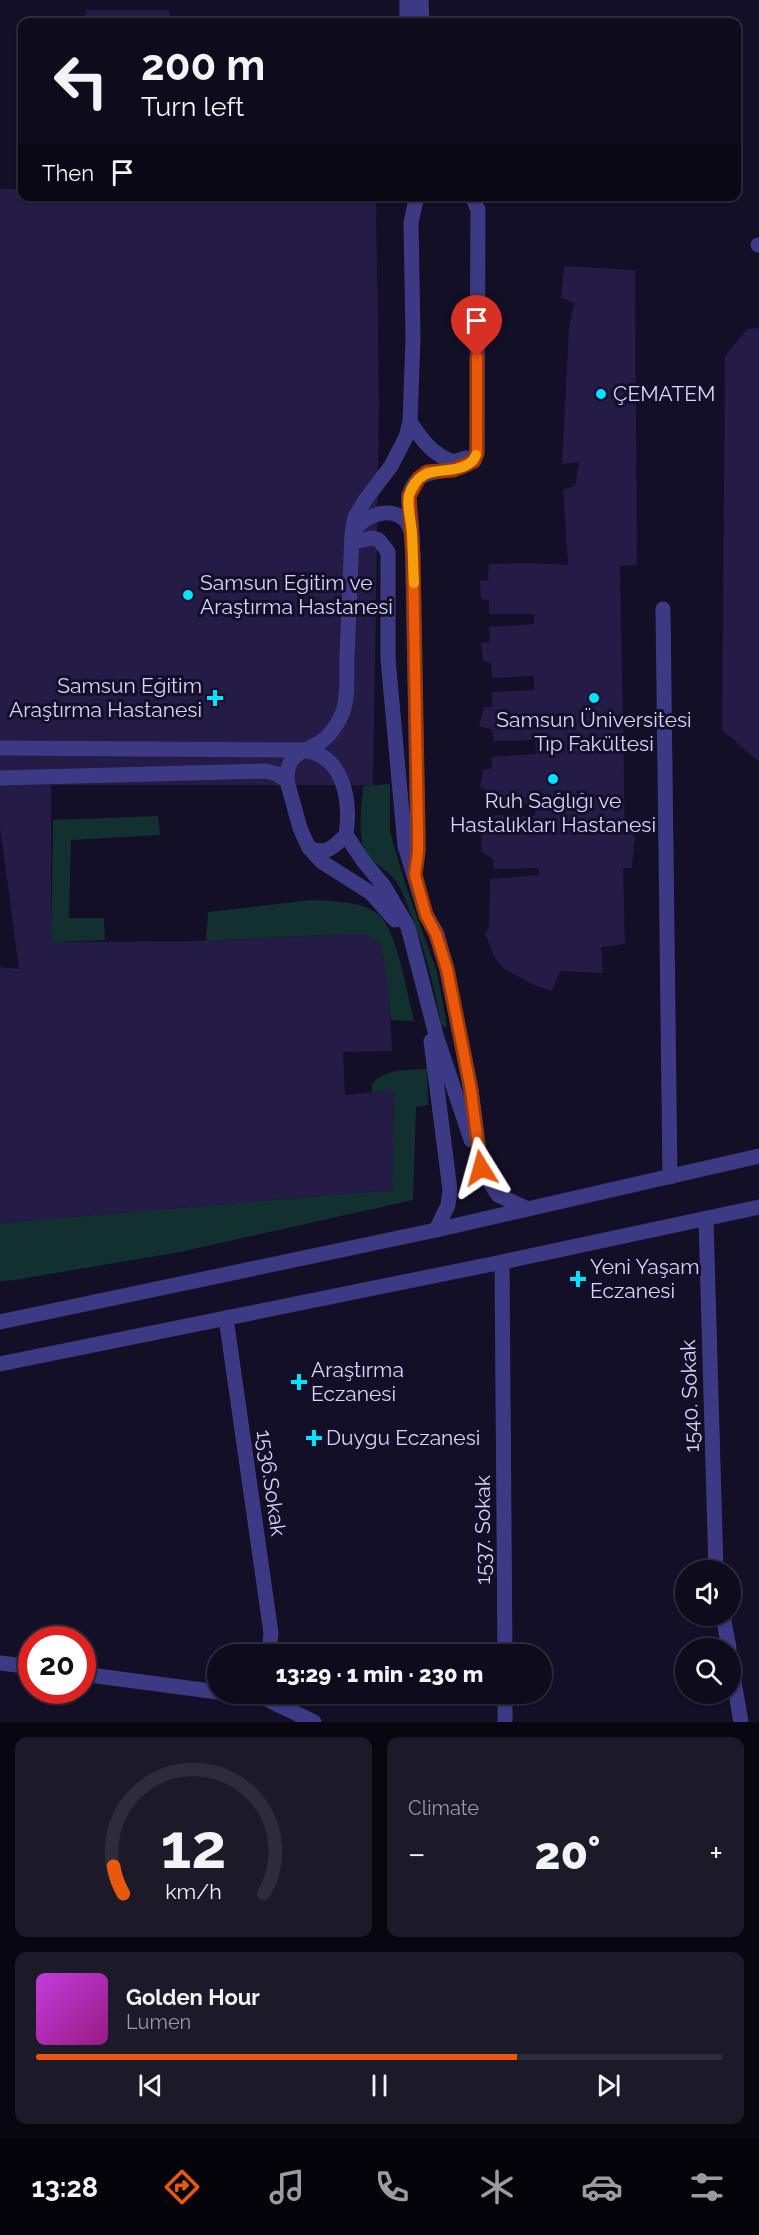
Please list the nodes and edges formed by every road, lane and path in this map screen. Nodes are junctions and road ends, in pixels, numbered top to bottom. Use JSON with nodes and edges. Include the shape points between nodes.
{"nodes":[{"id":1,"x":407,"y":0,"type":"edge"},
{"id":2,"x":421,"y":0,"type":"edge"},
{"id":3,"x":407,"y":18,"type":"edge"},
{"id":4,"x":422,"y":18,"type":"edge"},
{"id":5,"x":409,"y":201,"type":"edge"},
{"id":6,"x":416,"y":201,"type":"edge"},
{"id":7,"x":474,"y":201,"type":"edge"},
{"id":8,"x":411,"y":222,"type":"junction"},
{"id":9,"x":410,"y":422,"type":"junction"},
{"id":10,"x":477,"y":444,"type":"junction"},
{"id":11,"x":412,"y":533,"type":"junction"},
{"id":12,"x":352,"y":534,"type":"junction"},
{"id":13,"x":663,"y":609,"type":"dead end"},
{"id":14,"x":0,"y":748,"type":"edge"},
{"id":15,"x":302,"y":750,"type":"junction"},
{"id":16,"x":0,"y":778,"type":"edge"},
{"id":17,"x":286,"y":781,"type":"junction"},
{"id":18,"x":346,"y":835,"type":"junction"},
{"id":19,"x":309,"y":848,"type":"junction"},
{"id":20,"x":415,"y":875,"type":"junction"},
{"id":21,"x":457,"y":1026,"type":"junction"},
{"id":22,"x":436,"y":1035,"type":"junction"},
{"id":23,"x":759,"y":1156,"type":"edge"},
{"id":24,"x":481,"y":1168,"type":"junction"},
{"id":25,"x":670,"y":1177,"type":"junction"},
{"id":26,"x":759,"y":1207,"type":"edge"},
{"id":27,"x":528,"y":1209,"type":"junction"},
{"id":28,"x":706,"y":1220,"type":"junction"},
{"id":29,"x":436,"y":1230,"type":"junction"},
{"id":30,"x":502,"y":1262,"type":"junction"},
{"id":31,"x":226,"y":1318,"type":"junction"},
{"id":32,"x":0,"y":1322,"type":"edge"},
{"id":33,"x":0,"y":1364,"type":"edge"},
{"id":34,"x":716,"y":1560,"type":"edge"},
{"id":35,"x":270,"y":1644,"type":"edge"},
{"id":36,"x":505,"y":1644,"type":"edge"},
{"id":37,"x":0,"y":1663,"type":"edge"},
{"id":38,"x":18,"y":1665,"type":"edge"},
{"id":39,"x":96,"y":1676,"type":"edge"},
{"id":40,"x":207,"y":1691,"type":"edge"},
{"id":41,"x":279,"y":1704,"type":"edge"},
{"id":42,"x":505,"y":1704,"type":"edge"},
{"id":43,"x":738,"y":1704,"type":"edge"},
{"id":44,"x":314,"y":1722,"type":"edge"},
{"id":45,"x":505,"y":1722,"type":"edge"},
{"id":46,"x":741,"y":1722,"type":"edge"}],
"edges":[{"from":1,"to":3,"type":"street"},
{"from":2,"to":4,"type":"street"},
{"from":5,"to":8,"type":"street"},
{"from":6,"to":8,"type":"street"},
{"from":7,"to":10,"type":"street","via":[[478,210]]},
{"from":8,"to":9,"type":"street"},
{"from":9,"to":10,"type":"street","via":[[427,446],[453,462],[466,459]]},
{"from":9,"to":12,"type":"street","via":[[391,466],[355,517]]},
{"from":10,"to":11,"type":"street","via":[[474,461],[467,466],[427,472],[419,478],[409,496]]},
{"from":11,"to":12,"type":"street","via":[[405,520],[393,513],[364,520]]},
{"from":11,"to":20,"type":"street","via":[[418,851]]},
{"from":12,"to":15,"type":"street","via":[[343,712],[321,742]]},
{"from":12,"to":20,"type":"street","via":[[358,541],[379,540],[388,552],[388,659],[405,846]]},
{"from":13,"to":25,"type":"street"},
{"from":14,"to":15,"type":"street"},
{"from":15,"to":17,"type":"street","via":[[287,767]]},
{"from":15,"to":18,"type":"street","via":[[323,756],[342,778],[349,816]]},
{"from":16,"to":17,"type":"street","via":[[235,770],[266,771]]},
{"from":17,"to":19,"type":"street"},
{"from":18,"to":19,"type":"street","via":[[331,849],[320,852]]},
{"from":18,"to":22,"type":"street","via":[[384,886],[408,927]]},
{"from":19,"to":29,"type":"street","via":[[322,862],[371,893],[397,922],[406,943],[431,1040],[450,1190],[448,1205]]},
{"from":20,"to":21,"type":"street","via":[[447,969]]},
{"from":21,"to":22,"type":"street","via":[[450,1044]]},
{"from":21,"to":24,"type":"street","via":[[471,1090]]},
{"from":22,"to":24,"type":"street"},
{"from":23,"to":25,"type":"street"},
{"from":24,"to":27,"type":"street","via":[[498,1195]]},
{"from":25,"to":27,"type":"street"},
{"from":26,"to":28,"type":"street"},
{"from":27,"to":29,"type":"street"},
{"from":28,"to":30,"type":"street"},
{"from":28,"to":34,"type":"street","name":"1540. Sokak"},
{"from":29,"to":32,"type":"street"},
{"from":30,"to":31,"type":"street"},
{"from":30,"to":36,"type":"street","name":"1537. Sokak"},
{"from":31,"to":33,"type":"street"},
{"from":31,"to":35,"type":"street","name":"1536.Sokak","via":[[272,1633]]},
{"from":37,"to":38,"type":"street"},
{"from":39,"to":40,"type":"street"},
{"from":41,"to":44,"type":"street"},
{"from":42,"to":45,"type":"street"},
{"from":43,"to":46,"type":"street"}]}
